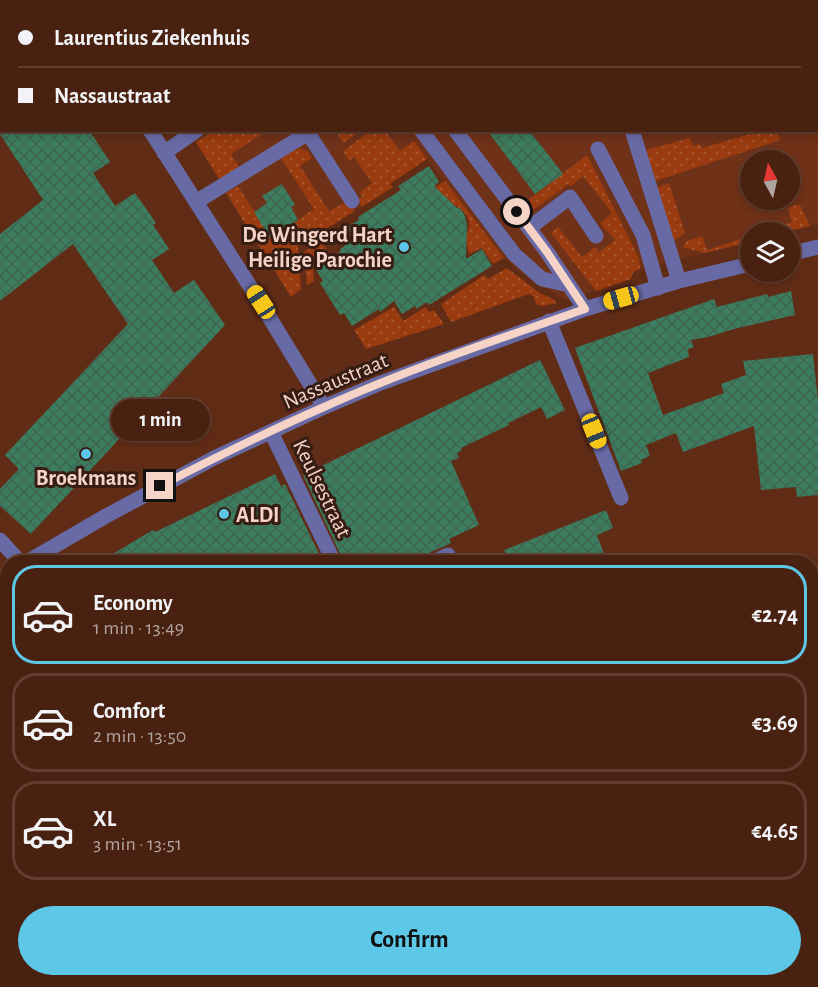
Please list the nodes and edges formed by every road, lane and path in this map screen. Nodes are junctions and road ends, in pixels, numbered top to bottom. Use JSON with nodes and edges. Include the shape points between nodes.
{"nodes":[{"id":1,"x":151,"y":132,"type":"edge"},
{"id":2,"x":195,"y":132,"type":"edge"},
{"id":3,"x":422,"y":132,"type":"edge"},
{"id":4,"x":457,"y":132,"type":"edge"},
{"id":5,"x":633,"y":132,"type":"edge"},
{"id":6,"x":598,"y":149,"type":"dead end"},
{"id":7,"x":164,"y":153,"type":"junction"},
{"id":8,"x":352,"y":201,"type":"dead end"},
{"id":9,"x":196,"y":202,"type":"junction"},
{"id":10,"x":529,"y":228,"type":"junction"},
{"id":11,"x":596,"y":236,"type":"dead end"},
{"id":12,"x":818,"y":247,"type":"edge"},
{"id":13,"x":800,"y":251,"type":"edge"},
{"id":14,"x":740,"y":266,"type":"edge"},
{"id":15,"x":679,"y":281,"type":"junction"},
{"id":16,"x":569,"y":285,"type":"junction"},
{"id":17,"x":658,"y":288,"type":"junction"},
{"id":18,"x":585,"y":309,"type":"junction"},
{"id":19,"x":549,"y":321,"type":"junction"},
{"id":20,"x":324,"y":407,"type":"junction"},
{"id":21,"x":271,"y":432,"type":"junction"},
{"id":22,"x":621,"y":498,"type":"dead end"},
{"id":23,"x":0,"y":540,"type":"edge"},
{"id":24,"x":14,"y":555,"type":"edge"},
{"id":25,"x":39,"y":555,"type":"edge"},
{"id":26,"x":331,"y":555,"type":"edge"}],
"edges":[{"from":1,"to":7,"type":"street"},
{"from":2,"to":7,"type":"street"},
{"from":3,"to":16,"type":"street","via":[[514,254],[542,279]]},
{"from":4,"to":10,"type":"street"},
{"from":5,"to":15,"type":"street"},
{"from":6,"to":17,"type":"street","via":[[643,235]]},
{"from":7,"to":9,"type":"street"},
{"from":8,"to":9,"type":"street","via":[[308,133]]},
{"from":9,"to":20,"type":"street"},
{"from":10,"to":11,"type":"street","via":[[570,197]]},
{"from":10,"to":16,"type":"street"},
{"from":12,"to":13,"type":"street"},
{"from":14,"to":15,"type":"street","name":"Nassaustraat"},
{"from":15,"to":17,"type":"street","name":"Nassaustraat"},
{"from":16,"to":18,"type":"street"},
{"from":17,"to":18,"type":"street","name":"Nassaustraat"},
{"from":18,"to":19,"type":"street","name":"Nassaustraat"},
{"from":19,"to":20,"type":"street","name":"Nassaustraat"},
{"from":19,"to":22,"type":"street"},
{"from":20,"to":21,"type":"street","name":"Nassaustraat"},
{"from":21,"to":25,"type":"street","name":"Nassaustraat","via":[[160,486]]},
{"from":21,"to":26,"type":"street","name":"Keulsestraat"},
{"from":23,"to":24,"type":"street"}]}
